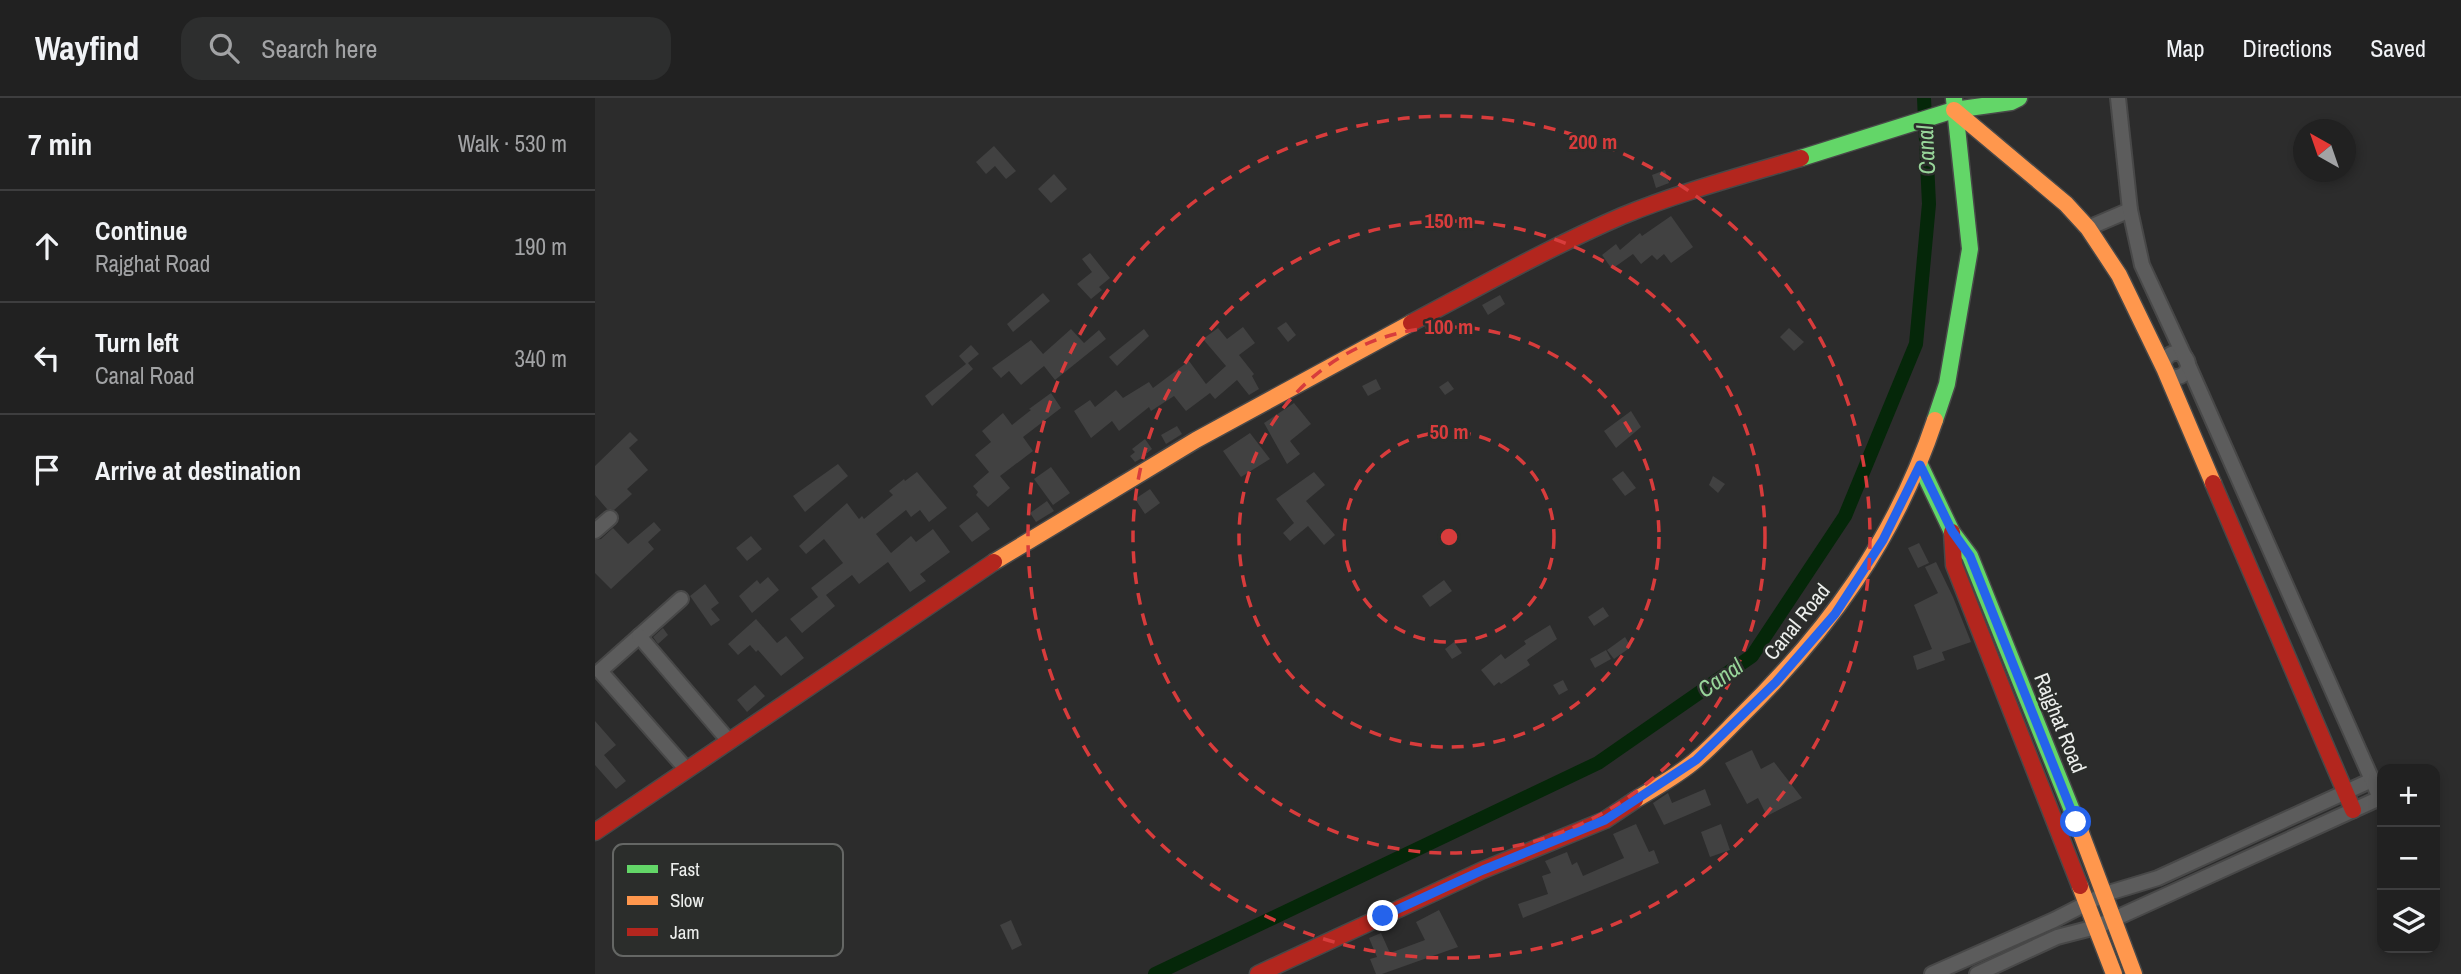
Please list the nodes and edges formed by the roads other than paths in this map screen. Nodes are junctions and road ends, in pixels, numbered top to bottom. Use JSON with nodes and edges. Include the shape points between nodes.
{"nodes":[{"id":1,"x":2019,"y":98,"type":"edge"},
{"id":2,"x":2118,"y":98,"type":"edge"},
{"id":3,"x":1949,"y":107,"type":"edge"},
{"id":4,"x":2130,"y":211,"type":"junction"},
{"id":5,"x":2088,"y":228,"type":"junction"},
{"id":6,"x":2141,"y":265,"type":"junction"},
{"id":7,"x":2119,"y":275,"type":"junction"},
{"id":8,"x":2186,"y":359,"type":"junction"},
{"id":9,"x":2165,"y":370,"type":"junction"},
{"id":10,"x":1920,"y":465,"type":"junction"},
{"id":11,"x":610,"y":518,"type":"dead end"},
{"id":12,"x":595,"y":531,"type":"edge"},
{"id":13,"x":1952,"y":531,"type":"junction"},
{"id":14,"x":681,"y":599,"type":"dead end"},
{"id":15,"x":639,"y":636,"type":"junction"},
{"id":16,"x":729,"y":741,"type":"junction"},
{"id":17,"x":687,"y":770,"type":"junction"},
{"id":18,"x":2372,"y":780,"type":"junction"},
{"id":19,"x":2346,"y":792,"type":"junction"},
{"id":20,"x":2353,"y":810,"type":"junction"},
{"id":21,"x":595,"y":832,"type":"edge"},
{"id":22,"x":2247,"y":837,"type":"junction"},
{"id":23,"x":2257,"y":854,"type":"junction"},
{"id":24,"x":2105,"y":894,"type":"junction"},
{"id":25,"x":2088,"y":903,"type":"junction"},
{"id":26,"x":2114,"y":919,"type":"junction"},
{"id":27,"x":2097,"y":927,"type":"junction"},
{"id":28,"x":2010,"y":939,"type":"junction"},
{"id":29,"x":2017,"y":956,"type":"junction"},
{"id":30,"x":1258,"y":974,"type":"edge"},
{"id":31,"x":1933,"y":974,"type":"edge"},
{"id":32,"x":1977,"y":974,"type":"edge"},
{"id":33,"x":2114,"y":974,"type":"edge"},
{"id":34,"x":2134,"y":974,"type":"edge"}],
"edges":[{"from":1,"to":3,"type":"street"},
{"from":2,"to":4,"type":"street"},
{"from":3,"to":5,"type":"street","via":[[2066,204]]},
{"from":3,"to":10,"type":"street","name":"Canal Road","via":[[1970,249],[1947,384]]},
{"from":3,"to":16,"type":"street","via":[[1848,144],[1706,186],[1572,238],[1196,440],[997,560]]},
{"from":4,"to":5,"type":"street"},
{"from":4,"to":6,"type":"street"},
{"from":5,"to":7,"type":"street"},
{"from":6,"to":7,"type":"street"},
{"from":6,"to":8,"type":"street"},
{"from":7,"to":9,"type":"street"},
{"from":8,"to":9,"type":"street","via":[[2187,369],[2181,376]]},
{"from":8,"to":18,"type":"street"},
{"from":9,"to":19,"type":"street"},
{"from":10,"to":13,"type":"street","name":"Rajghat Road"},
{"from":10,"to":30,"type":"street","name":"Canal Road","via":[[1883,540],[1835,614],[1776,682],[1696,760],[1605,820],[1483,870]]},
{"from":11,"to":12,"type":"street"},
{"from":13,"to":24,"type":"street","name":"Rajghat Road","via":[[1970,556]]},
{"from":13,"to":25,"type":"street","name":"Rajghat Road","via":[[1954,565]]},
{"from":14,"to":15,"type":"street"},
{"from":15,"to":16,"type":"street"},
{"from":15,"to":17,"type":"street","via":[[600,671]]},
{"from":16,"to":17,"type":"street"},
{"from":17,"to":21,"type":"street"},
{"from":18,"to":19,"type":"street"},
{"from":18,"to":20,"type":"street","via":[[2380,798]]},
{"from":19,"to":20,"type":"street"},
{"from":19,"to":22,"type":"street"},
{"from":20,"to":23,"type":"street"},
{"from":22,"to":23,"type":"street"},
{"from":22,"to":24,"type":"street","via":[[2158,878]]},
{"from":23,"to":26,"type":"street"},
{"from":24,"to":25,"type":"street"},
{"from":24,"to":26,"type":"street","name":"Rajghat Road"},
{"from":25,"to":27,"type":"street","name":"Rajghat Road"},
{"from":25,"to":28,"type":"street"},
{"from":26,"to":27,"type":"street"},
{"from":26,"to":34,"type":"street","name":"Rajghat Road"},
{"from":27,"to":29,"type":"street","via":[[2057,937]]},
{"from":27,"to":33,"type":"street","name":"Rajghat Road"},
{"from":28,"to":29,"type":"street"},
{"from":28,"to":31,"type":"street"},
{"from":29,"to":32,"type":"street"}]}
